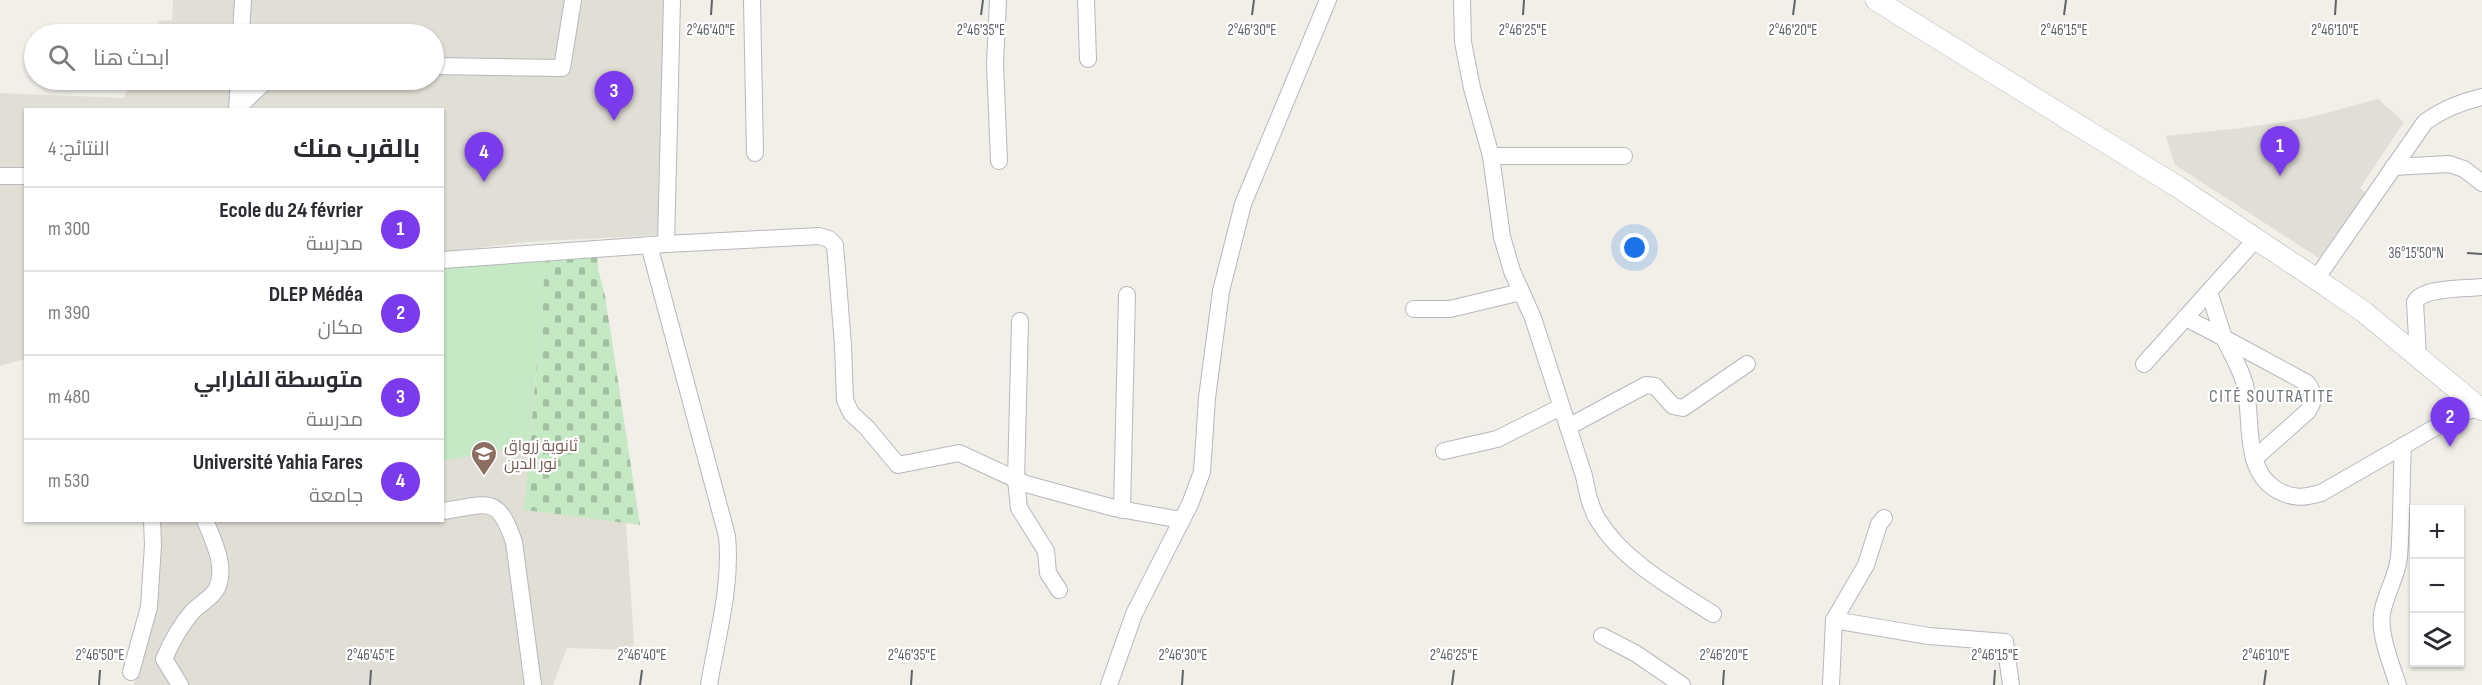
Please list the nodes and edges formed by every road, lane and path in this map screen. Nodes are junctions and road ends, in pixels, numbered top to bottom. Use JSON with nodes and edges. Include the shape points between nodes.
{"nodes":[{"id":1,"x":243,"y":0,"type":"edge"},
{"id":2,"x":573,"y":0,"type":"edge"},
{"id":3,"x":672,"y":0,"type":"edge"},
{"id":4,"x":752,"y":0,"type":"edge"},
{"id":5,"x":998,"y":0,"type":"edge"},
{"id":6,"x":1086,"y":0,"type":"edge"},
{"id":7,"x":1328,"y":0,"type":"edge"},
{"id":8,"x":1462,"y":0,"type":"edge"},
{"id":9,"x":1876,"y":0,"type":"edge"},
{"id":10,"x":242,"y":24,"type":"edge"},
{"id":11,"x":1088,"y":59,"type":"dead end"},
{"id":12,"x":444,"y":66,"type":"edge"},
{"id":13,"x":238,"y":90,"type":"edge"},
{"id":14,"x":257,"y":90,"type":"edge"},
{"id":15,"x":2482,"y":97,"type":"edge"},
{"id":16,"x":237,"y":108,"type":"edge"},
{"id":17,"x":238,"y":108,"type":"edge"},
{"id":18,"x":754,"y":153,"type":"dead end"},
{"id":19,"x":1491,"y":156,"type":"junction"},
{"id":20,"x":1624,"y":156,"type":"dead end"},
{"id":21,"x":999,"y":161,"type":"dead end"},
{"id":22,"x":2393,"y":167,"type":"junction"},
{"id":23,"x":0,"y":176,"type":"edge"},
{"id":24,"x":24,"y":176,"type":"edge"},
{"id":25,"x":2482,"y":183,"type":"edge"},
{"id":26,"x":2256,"y":239,"type":"junction"},
{"id":27,"x":658,"y":244,"type":"junction"},
{"id":28,"x":444,"y":260,"type":"edge"},
{"id":29,"x":2316,"y":279,"type":"junction"},
{"id":30,"x":2482,"y":287,"type":"edge"},
{"id":31,"x":1521,"y":292,"type":"junction"},
{"id":32,"x":2209,"y":292,"type":"junction"},
{"id":33,"x":1127,"y":295,"type":"dead end"},
{"id":34,"x":1414,"y":309,"type":"dead end"},
{"id":35,"x":2186,"y":318,"type":"junction"},
{"id":36,"x":1020,"y":321,"type":"dead end"},
{"id":37,"x":2224,"y":338,"type":"junction"},
{"id":38,"x":2418,"y":357,"type":"junction"},
{"id":39,"x":1747,"y":364,"type":"dead end"},
{"id":40,"x":2144,"y":364,"type":"dead end"},
{"id":41,"x":1561,"y":407,"type":"junction"},
{"id":42,"x":2481,"y":409,"type":"edge"},
{"id":43,"x":1568,"y":427,"type":"junction"},
{"id":44,"x":2403,"y":446,"type":"junction"},
{"id":45,"x":1444,"y":451,"type":"dead end"},
{"id":46,"x":2254,"y":459,"type":"junction"},
{"id":47,"x":1016,"y":480,"type":"junction"},
{"id":48,"x":1122,"y":510,"type":"junction"},
{"id":49,"x":444,"y":511,"type":"edge"},
{"id":50,"x":1884,"y":518,"type":"dead end"},
{"id":51,"x":1180,"y":520,"type":"junction"},
{"id":52,"x":152,"y":522,"type":"edge"},
{"id":53,"x":206,"y":522,"type":"edge"},
{"id":54,"x":1059,"y":590,"type":"dead end"},
{"id":55,"x":1713,"y":614,"type":"dead end"},
{"id":56,"x":1834,"y":620,"type":"junction"},
{"id":57,"x":1602,"y":636,"type":"dead end"},
{"id":58,"x":131,"y":672,"type":"dead end"},
{"id":59,"x":180,"y":685,"type":"edge"},
{"id":60,"x":533,"y":685,"type":"edge"},
{"id":61,"x":709,"y":685,"type":"edge"},
{"id":62,"x":1109,"y":685,"type":"edge"},
{"id":63,"x":1682,"y":685,"type":"edge"},
{"id":64,"x":1831,"y":685,"type":"edge"},
{"id":65,"x":2010,"y":685,"type":"edge"},
{"id":66,"x":2398,"y":685,"type":"edge"}],
"edges":[{"from":1,"to":10,"type":"street"},
{"from":2,"to":12,"type":"street","via":[[561,68]]},
{"from":3,"to":27,"type":"street"},
{"from":4,"to":18,"type":"street"},
{"from":5,"to":21,"type":"street","via":[[995,64]]},
{"from":6,"to":11,"type":"street"},
{"from":7,"to":51,"type":"street","via":[[1234,234],[1221,291],[1202,472]]},
{"from":8,"to":19,"type":"street","via":[[1463,42]]},
{"from":9,"to":26,"type":"street"},
{"from":13,"to":16,"type":"street"},
{"from":14,"to":17,"type":"street"},
{"from":15,"to":22,"type":"street","via":[[2440,111],[2425,122]]},
{"from":19,"to":20,"type":"street"},
{"from":19,"to":31,"type":"street","via":[[1502,237]]},
{"from":22,"to":25,"type":"street","via":[[2449,164],[2464,169]]},
{"from":22,"to":29,"type":"street"},
{"from":23,"to":24,"type":"street"},
{"from":26,"to":29,"type":"street"},
{"from":26,"to":32,"type":"street"},
{"from":27,"to":28,"type":"street"},
{"from":27,"to":47,"type":"street","via":[[819,236],[830,239],[835,245],[845,400],[850,413],[898,465],[959,453]]},
{"from":27,"to":61,"type":"street","via":[[727,537],[727,586]]},
{"from":29,"to":38,"type":"street"},
{"from":30,"to":38,"type":"street","via":[[2426,292],[2417,298]]},
{"from":31,"to":34,"type":"street","via":[[1450,309]]},
{"from":31,"to":41,"type":"street"},
{"from":32,"to":35,"type":"street"},
{"from":32,"to":37,"type":"street"},
{"from":33,"to":48,"type":"street"},
{"from":35,"to":37,"type":"street"},
{"from":35,"to":40,"type":"street"},
{"from":36,"to":47,"type":"street"},
{"from":37,"to":46,"type":"street","via":[[2245,384]]},
{"from":37,"to":46,"type":"street","via":[[2307,382],[2313,391],[2314,402],[2308,411]]},
{"from":38,"to":42,"type":"street"},
{"from":39,"to":43,"type":"street","via":[[1683,408],[1673,406],[1655,386],[1646,385]]},
{"from":41,"to":43,"type":"street"},
{"from":41,"to":45,"type":"street","via":[[1497,439]]},
{"from":42,"to":44,"type":"street","via":[[2454,418]]},
{"from":43,"to":55,"type":"street","via":[[1597,520],[1648,572]]},
{"from":44,"to":46,"type":"street","via":[[2321,493],[2304,498],[2290,497],[2269,484],[2258,472]]},
{"from":44,"to":66,"type":"street","via":[[2399,558],[2382,609],[2388,653]]},
{"from":47,"to":48,"type":"street"},
{"from":47,"to":54,"type":"street","via":[[1020,508],[1046,551],[1048,573]]},
{"from":48,"to":51,"type":"street"},
{"from":49,"to":60,"type":"street","via":[[487,505],[497,508],[506,519],[514,542]]},
{"from":50,"to":56,"type":"street","via":[[1866,565]]},
{"from":51,"to":62,"type":"street","via":[[1134,614]]},
{"from":52,"to":58,"type":"street","via":[[149,607]]},
{"from":53,"to":59,"type":"street","via":[[220,574],[217,590],[175,633],[164,658]]},
{"from":56,"to":64,"type":"street"},
{"from":56,"to":65,"type":"street","via":[[1929,636],[2005,642]]},
{"from":57,"to":63,"type":"street"}]}
